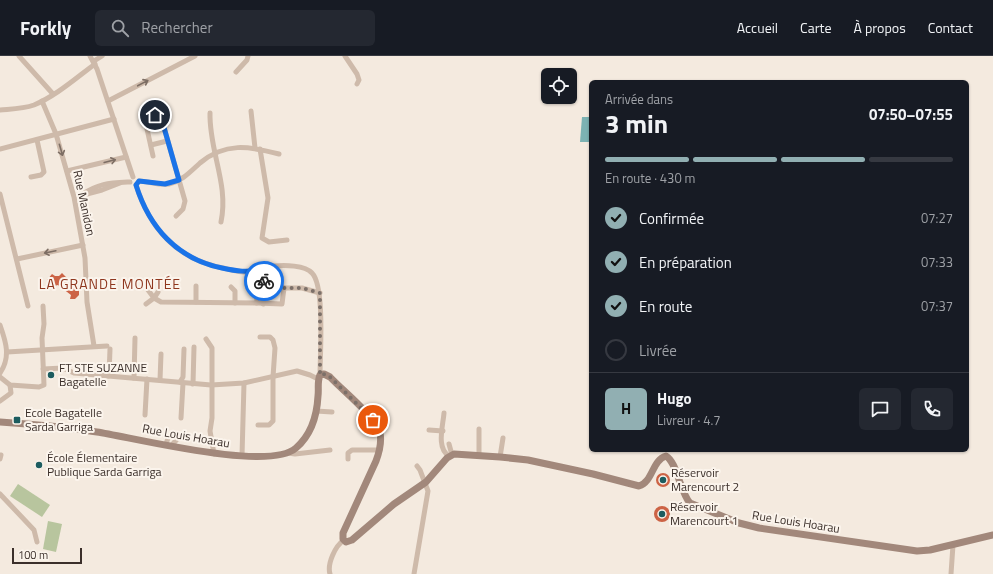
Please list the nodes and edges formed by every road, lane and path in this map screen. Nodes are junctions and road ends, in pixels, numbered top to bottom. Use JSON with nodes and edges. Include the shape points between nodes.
{"nodes":[{"id":1,"x":19,"y":56,"type":"edge"},
{"id":2,"x":102,"y":56,"type":"edge"},
{"id":3,"x":195,"y":56,"type":"edge"},
{"id":4,"x":248,"y":56,"type":"edge"},
{"id":5,"x":344,"y":56,"type":"edge"},
{"id":6,"x":93,"y":60,"type":"edge"},
{"id":7,"x":236,"y":72,"type":"dead end"},
{"id":8,"x":357,"y":84,"type":"dead end"},
{"id":9,"x":53,"y":94,"type":"junction"},
{"id":10,"x":42,"y":101,"type":"junction"},
{"id":11,"x":108,"y":101,"type":"junction"},
{"id":12,"x":165,"y":106,"type":"dead end"},
{"id":13,"x":0,"y":110,"type":"edge"},
{"id":14,"x":250,"y":111,"type":"dead end"},
{"id":15,"x":210,"y":113,"type":"dead end"},
{"id":16,"x":114,"y":119,"type":"junction"},
{"id":17,"x":147,"y":129,"type":"dead end"},
{"id":18,"x":56,"y":134,"type":"junction"},
{"id":19,"x":37,"y":140,"type":"junction"},
{"id":20,"x":167,"y":142,"type":"junction"},
{"id":21,"x":151,"y":145,"type":"junction"},
{"id":22,"x":257,"y":148,"type":"junction"},
{"id":23,"x":0,"y":149,"type":"edge"},
{"id":24,"x":215,"y":153,"type":"junction"},
{"id":25,"x":279,"y":154,"type":"dead end"},
{"id":26,"x":153,"y":156,"type":"dead end"},
{"id":27,"x":126,"y":157,"type":"junction"},
{"id":28,"x":67,"y":171,"type":"junction"},
{"id":29,"x":133,"y":176,"type":"junction"},
{"id":30,"x":31,"y":177,"type":"dead end"},
{"id":31,"x":179,"y":180,"type":"junction"},
{"id":32,"x":130,"y":182,"type":"junction"},
{"id":33,"x":137,"y":183,"type":"junction"},
{"id":34,"x":0,"y":194,"type":"edge"},
{"id":35,"x":74,"y":197,"type":"junction"},
{"id":36,"x":176,"y":216,"type":"dead end"},
{"id":37,"x":221,"y":222,"type":"dead end"},
{"id":38,"x":287,"y":240,"type":"dead end"},
{"id":39,"x":83,"y":245,"type":"junction"},
{"id":40,"x":17,"y":259,"type":"junction"},
{"id":41,"x":262,"y":269,"type":"junction"},
{"id":42,"x":253,"y":272,"type":"junction"},
{"id":43,"x":262,"y":281,"type":"junction"},
{"id":44,"x":196,"y":286,"type":"dead end"},
{"id":45,"x":231,"y":287,"type":"dead end"},
{"id":46,"x":284,"y":288,"type":"junction"},
{"id":47,"x":148,"y":290,"type":"dead end"},
{"id":48,"x":158,"y":292,"type":"dead end"},
{"id":49,"x":320,"y":293,"type":"junction"},
{"id":50,"x":154,"y":298,"type":"junction"},
{"id":51,"x":196,"y":302,"type":"junction"},
{"id":52,"x":235,"y":303,"type":"junction"},
{"id":53,"x":260,"y":303,"type":"junction"},
{"id":54,"x":146,"y":304,"type":"dead end"},
{"id":55,"x":28,"y":306,"type":"dead end"},
{"id":56,"x":43,"y":306,"type":"dead end"},
{"id":57,"x":0,"y":325,"type":"edge"},
{"id":58,"x":260,"y":336,"type":"dead end"},
{"id":59,"x":135,"y":338,"type":"dead end"},
{"id":60,"x":206,"y":339,"type":"dead end"},
{"id":61,"x":94,"y":346,"type":"junction"},
{"id":62,"x":194,"y":347,"type":"dead end"},
{"id":63,"x":184,"y":349,"type":"dead end"},
{"id":64,"x":42,"y":350,"type":"junction"},
{"id":65,"x":7,"y":352,"type":"junction"},
{"id":66,"x":161,"y":354,"type":"dead end"},
{"id":67,"x":44,"y":369,"type":"junction"},
{"id":68,"x":0,"y":373,"type":"edge"},
{"id":69,"x":109,"y":376,"type":"junction"},
{"id":70,"x":0,"y":377,"type":"edge"},
{"id":71,"x":273,"y":377,"type":"junction"},
{"id":72,"x":319,"y":377,"type":"junction"},
{"id":73,"x":134,"y":378,"type":"junction"},
{"id":74,"x":147,"y":379,"type":"junction"},
{"id":75,"x":160,"y":380,"type":"junction"},
{"id":76,"x":182,"y":382,"type":"junction"},
{"id":77,"x":244,"y":383,"type":"junction"},
{"id":78,"x":193,"y":384,"type":"junction"},
{"id":79,"x":10,"y":385,"type":"junction"},
{"id":80,"x":211,"y":385,"type":"junction"},
{"id":81,"x":0,"y":401,"type":"edge"},
{"id":82,"x":316,"y":411,"type":"junction"},
{"id":83,"x":332,"y":412,"type":"dead end"},
{"id":84,"x":444,"y":413,"type":"dead end"},
{"id":85,"x":145,"y":415,"type":"dead end"},
{"id":86,"x":182,"y":418,"type":"dead end"},
{"id":87,"x":0,"y":422,"type":"edge"},
{"id":88,"x":258,"y":426,"type":"dead end"},
{"id":89,"x":436,"y":428,"type":"dead end"},
{"id":90,"x":443,"y":429,"type":"junction"},
{"id":91,"x":429,"y":430,"type":"dead end"},
{"id":92,"x":479,"y":430,"type":"dead end"},
{"id":93,"x":178,"y":438,"type":"dead end"},
{"id":94,"x":503,"y":438,"type":"dead end"},
{"id":95,"x":169,"y":442,"type":"junction"},
{"id":96,"x":449,"y":444,"type":"dead end"},
{"id":97,"x":330,"y":450,"type":"dead end"},
{"id":98,"x":380,"y":450,"type":"junction"},
{"id":99,"x":288,"y":453,"type":"junction"},
{"id":100,"x":214,"y":454,"type":"junction"},
{"id":101,"x":479,"y":455,"type":"junction"},
{"id":102,"x":242,"y":456,"type":"junction"},
{"id":103,"x":450,"y":456,"type":"junction"},
{"id":104,"x":500,"y":456,"type":"junction"},
{"id":105,"x":348,"y":459,"type":"dead end"},
{"id":106,"x":417,"y":466,"type":"dead end"},
{"id":107,"x":426,"y":482,"type":"junction"},
{"id":108,"x":0,"y":494,"type":"edge"},
{"id":109,"x":993,"y":535,"type":"edge"},
{"id":110,"x":344,"y":540,"type":"junction"},
{"id":111,"x":37,"y":542,"type":"dead end"},
{"id":112,"x":953,"y":545,"type":"junction"},
{"id":113,"x":330,"y":574,"type":"edge"},
{"id":114,"x":414,"y":574,"type":"edge"},
{"id":115,"x":951,"y":574,"type":"edge"}],
"edges":[{"from":1,"to":9,"type":"street"},
{"from":2,"to":6,"type":"street"},
{"from":11,"to":3,"type":"street","one_way":true},
{"from":4,"to":7,"type":"street"},
{"from":5,"to":8,"type":"street","via":[[357,74]]},
{"from":6,"to":9,"type":"street"},
{"from":6,"to":11,"type":"street"},
{"from":9,"to":10,"type":"street"},
{"from":10,"to":13,"type":"street","via":[[26,107]]},
{"from":10,"to":18,"type":"street","name":"Rue Manidon"},
{"from":11,"to":16,"type":"street"},
{"from":12,"to":20,"type":"street","via":[[154,113],[163,124]]},
{"from":14,"to":22,"type":"street"},
{"from":15,"to":24,"type":"street","via":[[210,130]]},
{"from":16,"to":18,"type":"street"},
{"from":16,"to":27,"type":"street"},
{"from":17,"to":21,"type":"street"},
{"from":18,"to":19,"type":"street"},
{"from":18,"to":28,"type":"street","name":"Rue Manidon","one_way":true},
{"from":19,"to":23,"type":"street"},
{"from":19,"to":30,"type":"street","via":[[44,172]]},
{"from":20,"to":21,"type":"street"},
{"from":20,"to":31,"type":"street"},
{"from":21,"to":26,"type":"street"},
{"from":22,"to":24,"type":"street","via":[[236,147]]},
{"from":22,"to":25,"type":"street"},
{"from":22,"to":38,"type":"street","via":[[268,198],[262,238],[269,242]]},
{"from":24,"to":31,"type":"street"},
{"from":24,"to":37,"type":"street","via":[[224,198]]},
{"from":28,"to":27,"type":"street","one_way":true},
{"from":27,"to":29,"type":"street"},
{"from":28,"to":35,"type":"street","name":"Rue Manidon"},
{"from":29,"to":32,"type":"street"},
{"from":29,"to":33,"type":"street","via":[[136,177]]},
{"from":31,"to":33,"type":"street","via":[[165,184]]},
{"from":31,"to":36,"type":"street","via":[[185,204],[181,213]]},
{"from":32,"to":33,"type":"street","via":[[132,185]]},
{"from":32,"to":35,"type":"street"},
{"from":33,"to":42,"type":"street","via":[[152,222],[173,246],[186,255],[214,266]]},
{"from":34,"to":40,"type":"street"},
{"from":35,"to":39,"type":"street","name":"Rue Manidon"},
{"from":39,"to":40,"type":"street","name":"Rue Manidon","one_way":true},
{"from":39,"to":61,"type":"street","via":[[87,269],[87,302]]},
{"from":40,"to":55,"type":"street"},
{"from":41,"to":42,"type":"street"},
{"from":41,"to":43,"type":"street"},
{"from":41,"to":49,"type":"street","via":[[274,266],[307,270],[315,278]]},
{"from":42,"to":53,"type":"street"},
{"from":43,"to":46,"type":"street"},
{"from":43,"to":53,"type":"street"},
{"from":44,"to":51,"type":"street"},
{"from":45,"to":52,"type":"street","via":[[235,291]]},
{"from":46,"to":49,"type":"street","via":[[302,288]]},
{"from":46,"to":53,"type":"street","via":[[282,304]]},
{"from":47,"to":50,"type":"street"},
{"from":48,"to":50,"type":"street"},
{"from":49,"to":72,"type":"street"},
{"from":50,"to":51,"type":"street","via":[[165,303]]},
{"from":50,"to":54,"type":"street"},
{"from":51,"to":52,"type":"street"},
{"from":52,"to":53,"type":"street"},
{"from":56,"to":64,"type":"street"},
{"from":57,"to":65,"type":"street"},
{"from":58,"to":71,"type":"street","via":[[270,337],[274,344]]},
{"from":59,"to":73,"type":"street"},
{"from":60,"to":80,"type":"street","via":[[212,348]]},
{"from":61,"to":64,"type":"street"},
{"from":61,"to":69,"type":"street","via":[[108,348]]},
{"from":62,"to":78,"type":"street"},
{"from":63,"to":76,"type":"street"},
{"from":64,"to":65,"type":"street"},
{"from":64,"to":67,"type":"street"},
{"from":65,"to":68,"type":"street","via":[[6,363]]},
{"from":66,"to":75,"type":"street"},
{"from":67,"to":69,"type":"street","via":[[60,368],[74,373]]},
{"from":67,"to":79,"type":"street","via":[[45,382],[42,387]]},
{"from":69,"to":73,"type":"street"},
{"from":70,"to":79,"type":"street"},
{"from":71,"to":72,"type":"street","via":[[298,371]]},
{"from":71,"to":77,"type":"street"},
{"from":71,"to":88,"type":"street","via":[[272,423],[269,426]]},
{"from":72,"to":82,"type":"main road","name":"Rue Louis Hoarau"},
{"from":72,"to":98,"type":"main road","via":[[325,374],[330,377],[376,424],[381,437]]},
{"from":73,"to":74,"type":"street"},
{"from":74,"to":75,"type":"street"},
{"from":74,"to":85,"type":"street"},
{"from":75,"to":76,"type":"street"},
{"from":76,"to":78,"type":"street"},
{"from":76,"to":86,"type":"street"},
{"from":77,"to":80,"type":"street"},
{"from":77,"to":102,"type":"street"},
{"from":78,"to":80,"type":"street"},
{"from":79,"to":81,"type":"street","via":[[11,393]]},
{"from":80,"to":100,"type":"street","via":[[210,431]]},
{"from":82,"to":83,"type":"street"},
{"from":82,"to":99,"type":"main road","name":"Rue Louis Hoarau","via":[[305,439]]},
{"from":84,"to":90,"type":"street"},
{"from":87,"to":95,"type":"main road","name":"Rue Louis Hoarau","via":[[88,430]]},
{"from":89,"to":90,"type":"street"},
{"from":90,"to":91,"type":"street"},
{"from":90,"to":103,"type":"street","via":[[442,449]]},
{"from":92,"to":101,"type":"street"},
{"from":93,"to":95,"type":"street"},
{"from":94,"to":104,"type":"street"},
{"from":95,"to":100,"type":"main road","name":"Rue Louis Hoarau"},
{"from":96,"to":103,"type":"street"},
{"from":97,"to":99,"type":"street"},
{"from":98,"to":105,"type":"street","via":[[350,451]]},
{"from":98,"to":110,"type":"main road","via":[[343,533]]},
{"from":99,"to":102,"type":"main road","name":"Rue Louis Hoarau","via":[[275,456]]},
{"from":100,"to":102,"type":"main road","name":"Rue Louis Hoarau"},
{"from":101,"to":103,"type":"main road","name":"Rue Louis Hoarau"},
{"from":101,"to":104,"type":"main road","name":"Rue Louis Hoarau"},
{"from":103,"to":107,"type":"main road"},
{"from":104,"to":112,"type":"main road","name":"Rue Louis Hoarau","via":[[557,466],[639,486],[647,482],[660,459],[666,456],[671,461],[690,503],[749,526],[917,551]]},
{"from":106,"to":107,"type":"street"},
{"from":107,"to":110,"type":"main road","via":[[389,508],[352,540]]},
{"from":107,"to":114,"type":"street","via":[[428,490]]},
{"from":108,"to":111,"type":"street","via":[[34,530]]},
{"from":109,"to":112,"type":"main road","name":"Rue Louis Hoarau"},
{"from":110,"to":113,"type":"street","via":[[338,545],[333,557],[329,568]]},
{"from":112,"to":115,"type":"street"}]}
